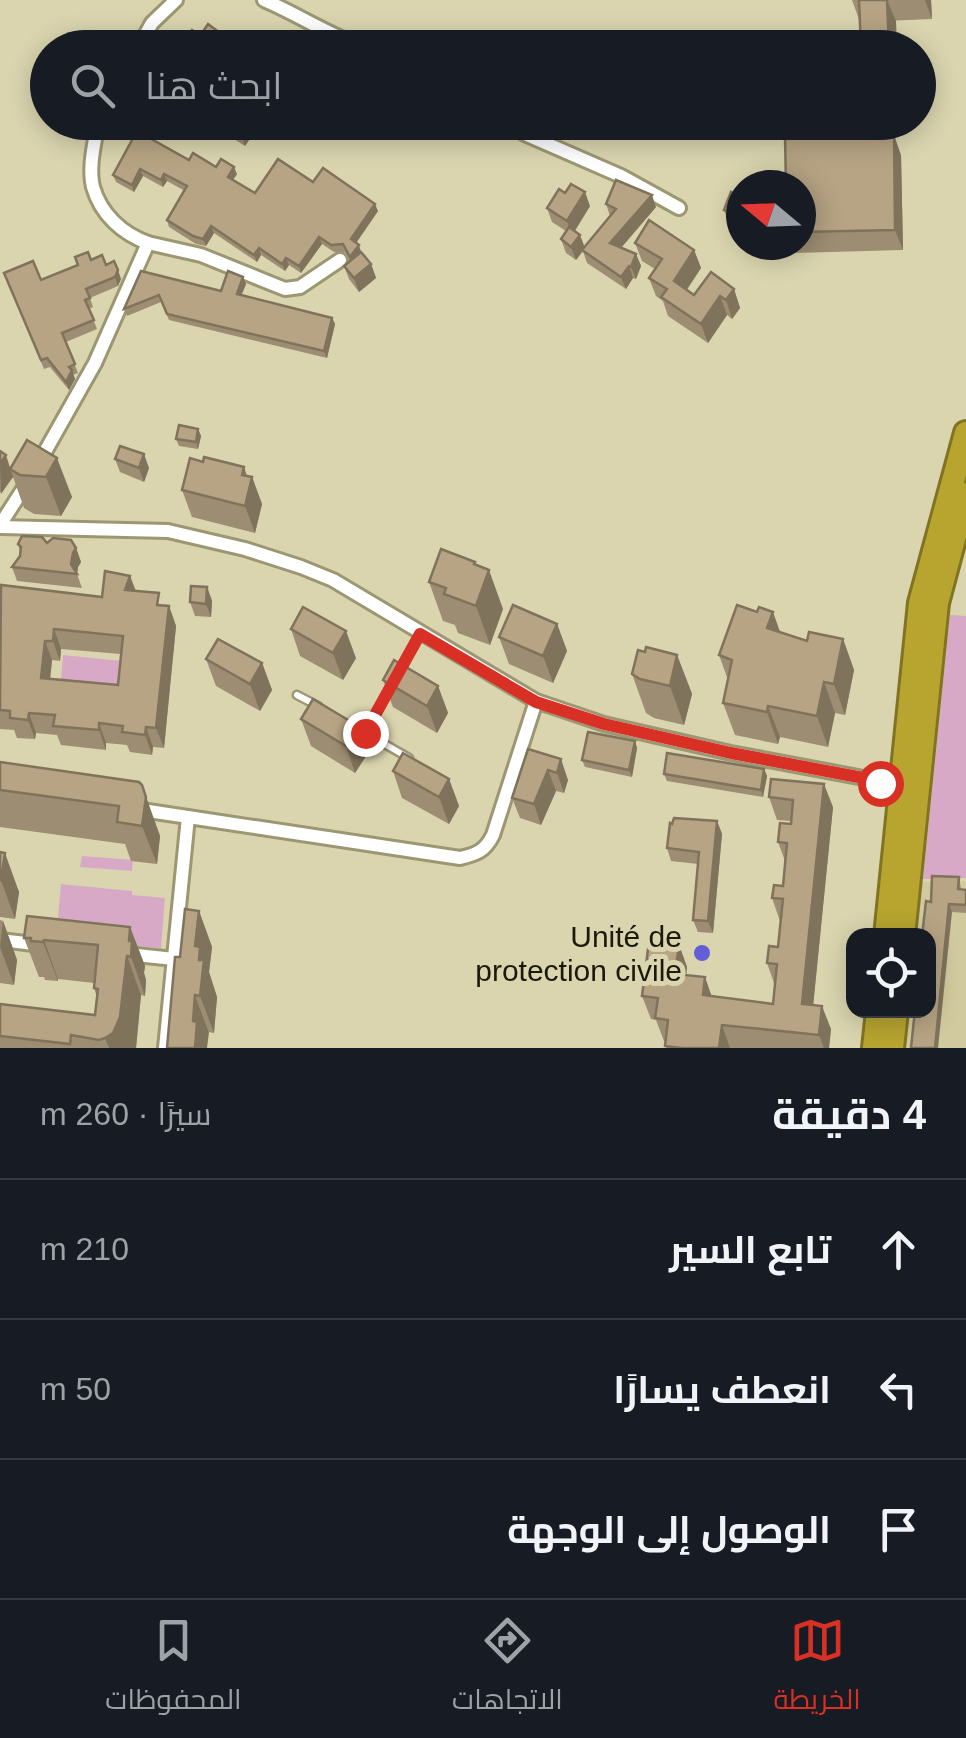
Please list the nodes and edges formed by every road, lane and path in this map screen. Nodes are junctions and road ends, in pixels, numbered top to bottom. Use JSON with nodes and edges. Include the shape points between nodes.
{"nodes":[{"id":1,"x":176,"y":0,"type":"edge"},
{"id":2,"x":264,"y":0,"type":"edge"},
{"id":3,"x":148,"y":30,"type":"edge"},
{"id":4,"x":322,"y":30,"type":"edge"},
{"id":5,"x":95,"y":140,"type":"edge"},
{"id":6,"x":536,"y":140,"type":"edge"},
{"id":7,"x":678,"y":208,"type":"dead end"},
{"id":8,"x":148,"y":243,"type":"junction"},
{"id":9,"x":340,"y":260,"type":"dead end"},
{"id":10,"x":966,"y":433,"type":"edge"},
{"id":11,"x":966,"y":494,"type":"edge"},
{"id":12,"x":0,"y":526,"type":"edge"},
{"id":13,"x":420,"y":634,"type":"junction"},
{"id":14,"x":297,"y":694,"type":"dead end"},
{"id":15,"x":536,"y":702,"type":"junction"},
{"id":16,"x":331,"y":714,"type":"edge"},
{"id":17,"x":348,"y":724,"type":"edge"},
{"id":18,"x":365,"y":733,"type":"junction"},
{"id":19,"x":904,"y":752,"type":"junction"},
{"id":20,"x":415,"y":762,"type":"edge"},
{"id":21,"x":869,"y":779,"type":"junction"},
{"id":22,"x":899,"y":804,"type":"junction"},
{"id":23,"x":112,"y":805,"type":"edge"},
{"id":24,"x":188,"y":817,"type":"junction"},
{"id":25,"x":887,"y":928,"type":"edge"},
{"id":26,"x":904,"y":928,"type":"edge"},
{"id":27,"x":0,"y":940,"type":"edge"},
{"id":28,"x":60,"y":946,"type":"edge"},
{"id":29,"x":117,"y":953,"type":"edge"},
{"id":30,"x":174,"y":959,"type":"junction"},
{"id":31,"x":877,"y":1018,"type":"edge"},
{"id":32,"x":895,"y":1018,"type":"edge"},
{"id":33,"x":166,"y":1048,"type":"edge"},
{"id":34,"x":874,"y":1048,"type":"edge"},
{"id":35,"x":892,"y":1048,"type":"edge"}],
"edges":[{"from":1,"to":3,"type":"street"},
{"from":2,"to":4,"type":"street"},
{"from":5,"to":8,"type":"street","via":[[93,187],[114,223]]},
{"from":6,"to":7,"type":"street"},
{"from":8,"to":9,"type":"street","via":[[285,288],[300,286]]},
{"from":8,"to":12,"type":"street","via":[[96,363]]},
{"from":10,"to":19,"type":"highway","via":[[920,603]]},
{"from":11,"to":26,"type":"highway","via":[[937,602]]},
{"from":12,"to":13,"type":"street","via":[[168,531],[214,540],[333,580]]},
{"from":13,"to":15,"type":"street"},
{"from":13,"to":18,"type":"lane"},
{"from":14,"to":16,"type":"lane"},
{"from":15,"to":21,"type":"street","via":[[622,728]]},
{"from":15,"to":24,"type":"street","via":[[492,834],[475,855]]},
{"from":17,"to":18,"type":"lane"},
{"from":18,"to":20,"type":"lane"},
{"from":19,"to":21,"type":"street","via":[[892,771]]},
{"from":19,"to":22,"type":"highway"},
{"from":21,"to":22,"type":"street"},
{"from":22,"to":25,"type":"highway"},
{"from":23,"to":24,"type":"street"},
{"from":24,"to":30,"type":"street"},
{"from":27,"to":28,"type":"street"},
{"from":29,"to":30,"type":"street"},
{"from":30,"to":33,"type":"street"},
{"from":31,"to":34,"type":"highway"},
{"from":32,"to":35,"type":"highway"}]}
